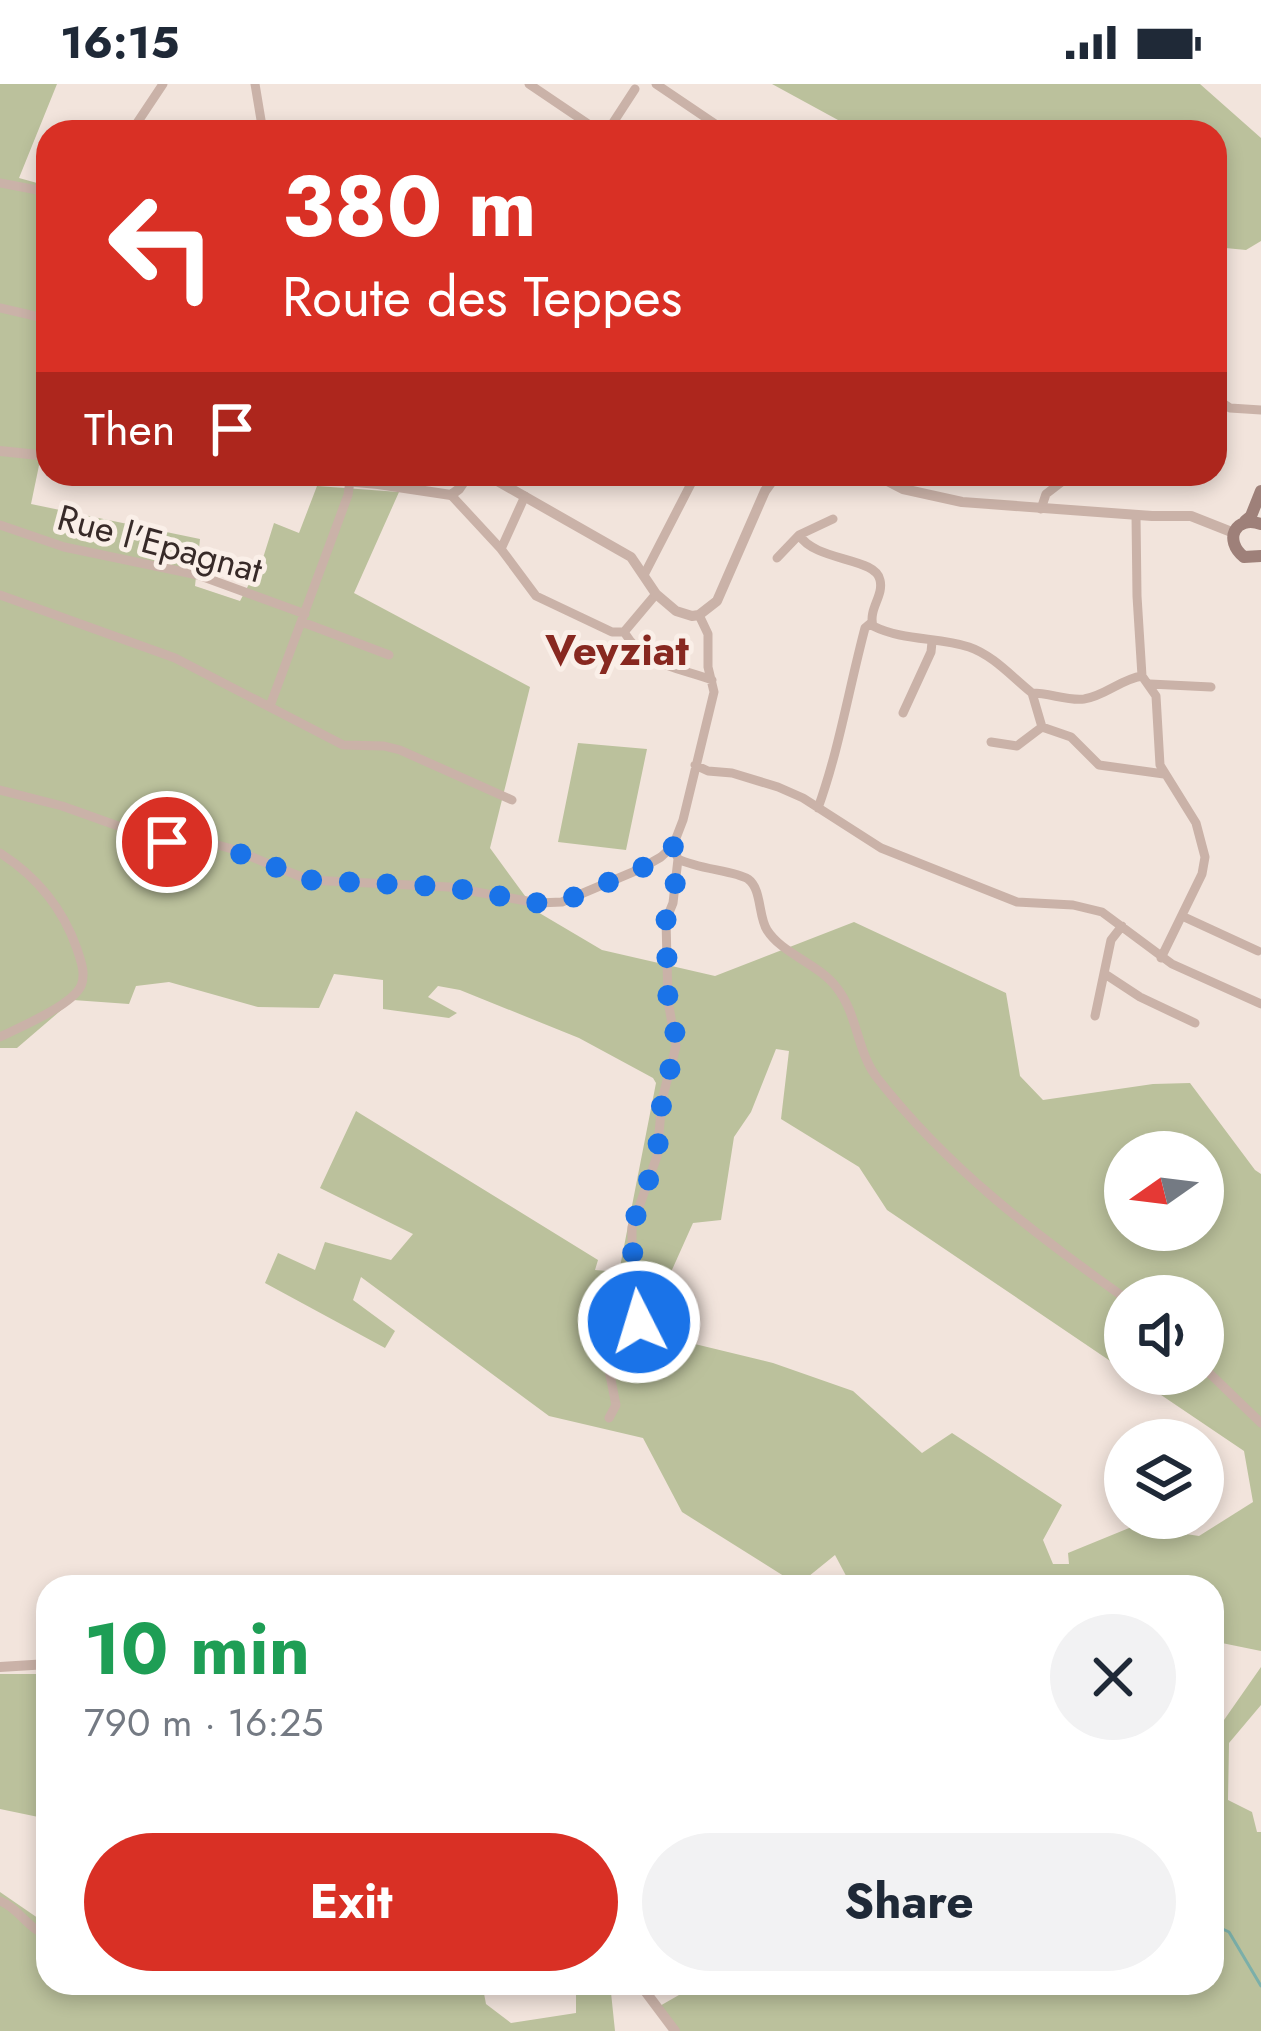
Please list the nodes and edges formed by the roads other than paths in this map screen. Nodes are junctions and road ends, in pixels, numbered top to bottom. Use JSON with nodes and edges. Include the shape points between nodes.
{"nodes":[{"id":1,"x":164,"y":84,"type":"edge"},
{"id":2,"x":255,"y":84,"type":"edge"},
{"id":3,"x":529,"y":84,"type":"edge"},
{"id":4,"x":656,"y":84,"type":"edge"},
{"id":5,"x":635,"y":89,"type":"dead end"},
{"id":6,"x":139,"y":120,"type":"edge"},
{"id":7,"x":261,"y":120,"type":"edge"},
{"id":8,"x":585,"y":120,"type":"edge"},
{"id":9,"x":613,"y":120,"type":"edge"},
{"id":10,"x":710,"y":120,"type":"edge"},
{"id":11,"x":0,"y":183,"type":"edge"},
{"id":12,"x":36,"y":190,"type":"edge"},
{"id":13,"x":0,"y":308,"type":"edge"},
{"id":14,"x":36,"y":316,"type":"edge"},
{"id":15,"x":1227,"y":407,"type":"edge"},
{"id":16,"x":1261,"y":410,"type":"edge"},
{"id":17,"x":0,"y":452,"type":"edge"},
{"id":18,"x":36,"y":454,"type":"edge"},
{"id":19,"x":352,"y":486,"type":"edge"},
{"id":20,"x":391,"y":486,"type":"edge"},
{"id":21,"x":460,"y":486,"type":"edge"},
{"id":22,"x":507,"y":486,"type":"edge"},
{"id":23,"x":690,"y":486,"type":"edge"},
{"id":24,"x":768,"y":486,"type":"edge"},
{"id":25,"x":897,"y":486,"type":"edge"},
{"id":26,"x":1056,"y":486,"type":"edge"},
{"id":27,"x":1261,"y":491,"type":"edge"},
{"id":28,"x":451,"y":495,"type":"junction"},
{"id":29,"x":525,"y":496,"type":"junction"},
{"id":30,"x":1041,"y":509,"type":"junction"},
{"id":31,"x":1136,"y":515,"type":"junction"},
{"id":32,"x":832,"y":519,"type":"dead end"},
{"id":33,"x":1261,"y":524,"type":"edge"},
{"id":34,"x":0,"y":525,"type":"edge"},
{"id":35,"x":1239,"y":528,"type":"junction"},
{"id":36,"x":800,"y":535,"type":"junction"},
{"id":37,"x":501,"y":549,"type":"junction"},
{"id":38,"x":1255,"y":557,"type":"edge"},
{"id":39,"x":777,"y":558,"type":"dead end"},
{"id":40,"x":1261,"y":570,"type":"edge"},
{"id":41,"x":644,"y":575,"type":"junction"},
{"id":42,"x":656,"y":594,"type":"junction"},
{"id":43,"x":0,"y":595,"type":"edge"},
{"id":44,"x":698,"y":615,"type":"junction"},
{"id":45,"x":303,"y":618,"type":"junction"},
{"id":46,"x":871,"y":623,"type":"junction"},
{"id":47,"x":624,"y":632,"type":"junction"},
{"id":48,"x":932,"y":642,"type":"junction"},
{"id":49,"x":389,"y":655,"type":"dead end"},
{"id":50,"x":712,"y":680,"type":"junction"},
{"id":51,"x":1146,"y":680,"type":"junction"},
{"id":52,"x":1211,"y":687,"type":"dead end"},
{"id":53,"x":1032,"y":693,"type":"junction"},
{"id":54,"x":270,"y":706,"type":"junction"},
{"id":55,"x":903,"y":713,"type":"dead end"},
{"id":56,"x":1042,"y":727,"type":"junction"},
{"id":57,"x":991,"y":742,"type":"dead end"},
{"id":58,"x":695,"y":765,"type":"junction"},
{"id":59,"x":1164,"y":774,"type":"junction"},
{"id":60,"x":0,"y":790,"type":"edge"},
{"id":61,"x":512,"y":800,"type":"dead end"},
{"id":62,"x":818,"y":808,"type":"junction"},
{"id":63,"x":673,"y":846,"type":"junction"},
{"id":64,"x":0,"y":854,"type":"edge"},
{"id":65,"x":678,"y":859,"type":"junction"},
{"id":66,"x":1182,"y":916,"type":"junction"},
{"id":67,"x":1122,"y":926,"type":"junction"},
{"id":68,"x":1258,"y":951,"type":"edge"},
{"id":69,"x":1161,"y":958,"type":"junction"},
{"id":70,"x":1105,"y":974,"type":"junction"},
{"id":71,"x":1261,"y":1004,"type":"edge"},
{"id":72,"x":1095,"y":1016,"type":"dead end"},
{"id":73,"x":1195,"y":1023,"type":"dead end"},
{"id":74,"x":0,"y":1037,"type":"edge"},
{"id":75,"x":1104,"y":1283,"type":"edge"},
{"id":76,"x":1224,"y":1387,"type":"edge"},
{"id":77,"x":609,"y":1418,"type":"dead end"},
{"id":78,"x":1261,"y":1423,"type":"edge"},
{"id":79,"x":36,"y":1665,"type":"edge"},
{"id":80,"x":0,"y":1667,"type":"edge"},
{"id":81,"x":0,"y":1901,"type":"edge"},
{"id":82,"x":36,"y":1930,"type":"edge"},
{"id":83,"x":649,"y":1995,"type":"edge"},
{"id":84,"x":675,"y":2031,"type":"edge"}],
"edges":[{"from":1,"to":6,"type":"street"},
{"from":2,"to":7,"type":"street"},
{"from":3,"to":8,"type":"street"},
{"from":4,"to":10,"type":"street"},
{"from":5,"to":9,"type":"street"},
{"from":11,"to":12,"type":"street"},
{"from":13,"to":14,"type":"street"},
{"from":15,"to":16,"type":"street"},
{"from":17,"to":18,"type":"street"},
{"from":19,"to":45,"type":"street"},
{"from":20,"to":28,"type":"street"},
{"from":21,"to":28,"type":"street"},
{"from":22,"to":29,"type":"street"},
{"from":23,"to":41,"type":"street"},
{"from":24,"to":44,"type":"street","via":[[717,601]]},
{"from":25,"to":30,"type":"street"},
{"from":26,"to":30,"type":"street"},
{"from":27,"to":35,"type":"main road"},
{"from":28,"to":37,"type":"street"},
{"from":29,"to":37,"type":"street"},
{"from":29,"to":41,"type":"street","via":[[632,557]]},
{"from":30,"to":31,"type":"street"},
{"from":31,"to":35,"type":"street"},
{"from":31,"to":51,"type":"street"},
{"from":32,"to":36,"type":"street"},
{"from":33,"to":35,"type":"main road"},
{"from":34,"to":45,"type":"street","name":"Rue l'Epagnat","via":[[198,575]]},
{"from":35,"to":38,"type":"main road","via":[[1235,549]]},
{"from":36,"to":39,"type":"street"},
{"from":36,"to":46,"type":"street","via":[[825,555],[872,567],[881,586]]},
{"from":37,"to":47,"type":"street","via":[[536,596]]},
{"from":38,"to":40,"type":"main road"},
{"from":41,"to":42,"type":"street"},
{"from":42,"to":44,"type":"street","via":[[676,611]]},
{"from":42,"to":47,"type":"street"},
{"from":43,"to":54,"type":"street","via":[[175,658]]},
{"from":44,"to":50,"type":"street","via":[[709,634]]},
{"from":45,"to":49,"type":"street","name":"Rue l'Epagnat"},
{"from":45,"to":54,"type":"street"},
{"from":46,"to":48,"type":"street"},
{"from":46,"to":62,"type":"street"},
{"from":47,"to":50,"type":"street","via":[[646,658]]},
{"from":48,"to":53,"type":"street","via":[[970,647]]},
{"from":48,"to":55,"type":"street"},
{"from":50,"to":58,"type":"street"},
{"from":51,"to":52,"type":"street"},
{"from":51,"to":53,"type":"street","via":[[1133,677],[1077,700]]},
{"from":51,"to":59,"type":"street","via":[[1156,696]]},
{"from":53,"to":56,"type":"street"},
{"from":54,"to":61,"type":"street","via":[[344,745],[400,750]]},
{"from":56,"to":57,"type":"street","via":[[1017,746]]},
{"from":56,"to":59,"type":"street","via":[[1071,737],[1099,765]]},
{"from":58,"to":62,"type":"street","via":[[769,783]]},
{"from":58,"to":63,"type":"street"},
{"from":59,"to":66,"type":"street","via":[[1196,823],[1205,857]]},
{"from":60,"to":63,"type":"street","via":[[149,837],[232,849],[310,880],[449,887],[538,903],[562,902]]},
{"from":62,"to":67,"type":"street","via":[[881,848],[1017,902],[1084,906]]},
{"from":63,"to":65,"type":"street"},
{"from":64,"to":74,"type":"street","via":[[61,912],[83,982],[69,999]]},
{"from":65,"to":75,"type":"street","via":[[747,878],[769,934],[836,985],[872,1070],[944,1154]]},
{"from":65,"to":77,"type":"street","via":[[666,920],[676,1046],[657,1156],[632,1227],[642,1312],[608,1352],[616,1405]]},
{"from":66,"to":68,"type":"street"},
{"from":66,"to":69,"type":"street"},
{"from":67,"to":69,"type":"street"},
{"from":67,"to":70,"type":"street"},
{"from":69,"to":71,"type":"street"},
{"from":70,"to":72,"type":"street"},
{"from":70,"to":73,"type":"street"},
{"from":76,"to":78,"type":"street"},
{"from":79,"to":80,"type":"street"},
{"from":81,"to":82,"type":"street"},
{"from":83,"to":84,"type":"street"}]}
